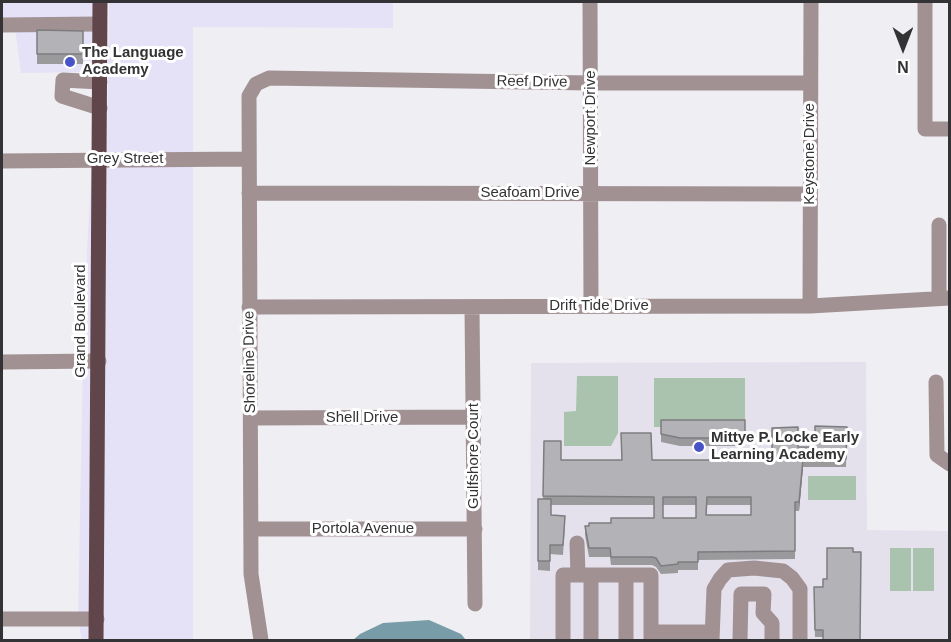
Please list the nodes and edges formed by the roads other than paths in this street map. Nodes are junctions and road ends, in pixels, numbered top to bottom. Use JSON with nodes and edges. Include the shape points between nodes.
{"nodes":[{"id":1,"x":100,"y":2,"type":"edge"},
{"id":2,"x":590,"y":2,"type":"edge"},
{"id":3,"x":811,"y":2,"type":"edge"},
{"id":4,"x":925,"y":2,"type":"edge"},
{"id":5,"x":99,"y":24,"type":"junction"},
{"id":6,"x":2,"y":25,"type":"edge"},
{"id":7,"x":100,"y":82,"type":"junction"},
{"id":8,"x":591,"y":83,"type":"junction"},
{"id":9,"x":810,"y":83,"type":"junction"},
{"id":10,"x":256,"y":84,"type":"joint"},
{"id":11,"x":100,"y":108,"type":"junction"},
{"id":12,"x":950,"y":129,"type":"edge"},
{"id":13,"x":100,"y":159,"type":"junction"},
{"id":14,"x":248,"y":159,"type":"junction"},
{"id":15,"x":2,"y":161,"type":"edge"},
{"id":16,"x":249,"y":193,"type":"junction"},
{"id":17,"x":591,"y":193,"type":"junction"},
{"id":18,"x":810,"y":194,"type":"junction"},
{"id":19,"x":939,"y":225,"type":"dead end"},
{"id":20,"x":944,"y":298,"type":"edge"},
{"id":21,"x":591,"y":306,"type":"junction"},
{"id":22,"x":810,"y":306,"type":"junction"},
{"id":23,"x":249,"y":307,"type":"junction"},
{"id":24,"x":472,"y":308,"type":"junction"},
{"id":25,"x":99,"y":361,"type":"junction"},
{"id":26,"x":2,"y":362,"type":"edge"},
{"id":27,"x":936,"y":382,"type":"dead end"},
{"id":28,"x":474,"y":417,"type":"junction"},
{"id":29,"x":250,"y":418,"type":"junction"},
{"id":30,"x":950,"y":464,"type":"edge"},
{"id":31,"x":251,"y":529,"type":"junction"},
{"id":32,"x":475,"y":529,"type":"junction"},
{"id":33,"x":577,"y":543,"type":"dead end"},
{"id":34,"x":626,"y":574,"type":"junction"},
{"id":35,"x":584,"y":575,"type":"junction"},
{"id":36,"x":475,"y":604,"type":"dead end"},
{"id":37,"x":2,"y":619,"type":"edge"},
{"id":38,"x":97,"y":619,"type":"junction"},
{"id":39,"x":651,"y":636,"type":"edge"},
{"id":40,"x":712,"y":636,"type":"edge"},
{"id":41,"x":96,"y":640,"type":"edge"},
{"id":42,"x":261,"y":640,"type":"edge"},
{"id":43,"x":563,"y":640,"type":"edge"},
{"id":44,"x":591,"y":640,"type":"edge"},
{"id":45,"x":626,"y":640,"type":"edge"},
{"id":46,"x":740,"y":640,"type":"edge"},
{"id":47,"x":772,"y":640,"type":"edge"},
{"id":48,"x":800,"y":640,"type":"edge"}],
"edges":[{"from":1,"to":5,"type":"main road","name":"Grand Boulevard"},
{"from":2,"to":8,"type":"street","name":"Newport Drive"},
{"from":3,"to":9,"type":"street","name":"Keystone Drive"},
{"from":4,"to":12,"type":"street","via":[[925,129]]},
{"from":5,"to":6,"type":"street"},
{"from":5,"to":7,"type":"main road","name":"Grand Boulevard"},
{"from":7,"to":11,"type":"main road","name":"Grand Boulevard"},
{"from":7,"to":11,"type":"street","via":[[63,80],[62,96]]},
{"from":8,"to":9,"type":"street","name":"Reef Drive"},
{"from":8,"to":10,"type":"street","name":"Reef Drive","via":[[269,78]]},
{"from":8,"to":17,"type":"street","name":"Newport Drive"},
{"from":9,"to":18,"type":"street","name":"Keystone Drive"},
{"from":10,"to":14,"type":"street","name":"Shoreline Drive","via":[[249,96]]},
{"from":11,"to":13,"type":"main road","name":"Grand Boulevard"},
{"from":13,"to":14,"type":"street","name":"Grey Street"},
{"from":13,"to":15,"type":"street","name":"Grey Street"},
{"from":13,"to":25,"type":"main road","name":"Grand Boulevard"},
{"from":14,"to":16,"type":"street","name":"Shoreline Drive"},
{"from":16,"to":17,"type":"street","name":"Seafoam Drive"},
{"from":16,"to":23,"type":"street","name":"Shoreline Drive"},
{"from":17,"to":18,"type":"street","name":"Seafoam Drive"},
{"from":17,"to":21,"type":"street","name":"Newport Drive"},
{"from":18,"to":22,"type":"street","name":"Keystone Drive"},
{"from":19,"to":20,"type":"street"},
{"from":20,"to":22,"type":"street","name":"Drift Tide Drive"},
{"from":21,"to":22,"type":"street","name":"Drift Tide Drive"},
{"from":21,"to":24,"type":"street","name":"Drift Tide Drive"},
{"from":23,"to":24,"type":"street","name":"Drift Tide Drive"},
{"from":23,"to":29,"type":"street","name":"Shoreline Drive"},
{"from":24,"to":28,"type":"street","name":"Gulfshore Court"},
{"from":25,"to":26,"type":"street"},
{"from":25,"to":38,"type":"main road","name":"Grand Boulevard"},
{"from":27,"to":30,"type":"street","via":[[937,455]]},
{"from":28,"to":29,"type":"street","name":"Shell Drive"},
{"from":28,"to":32,"type":"street","name":"Gulfshore Court"},
{"from":29,"to":31,"type":"street","name":"Shoreline Drive"},
{"from":31,"to":32,"type":"street","name":"Portola Avenue"},
{"from":31,"to":42,"type":"street","name":"Shoreline Drive","via":[[250,574]]},
{"from":32,"to":36,"type":"street","name":"Gulfshore Court"},
{"from":33,"to":35,"type":"street"},
{"from":34,"to":35,"type":"street"},
{"from":34,"to":39,"type":"street","via":[[651,574]]},
{"from":34,"to":45,"type":"street"},
{"from":35,"to":43,"type":"street","via":[[562,575]]},
{"from":35,"to":44,"type":"street"},
{"from":37,"to":38,"type":"street"},
{"from":38,"to":41,"type":"main road","name":"Grand Boulevard"},
{"from":39,"to":40,"type":"street"},
{"from":40,"to":48,"type":"street","via":[[714,589],[720,579],[728,570],[769,568],[783,571],[800,589]]},
{"from":46,"to":47,"type":"street","via":[[741,594],[764,594],[763,613],[772,623]]}]}
